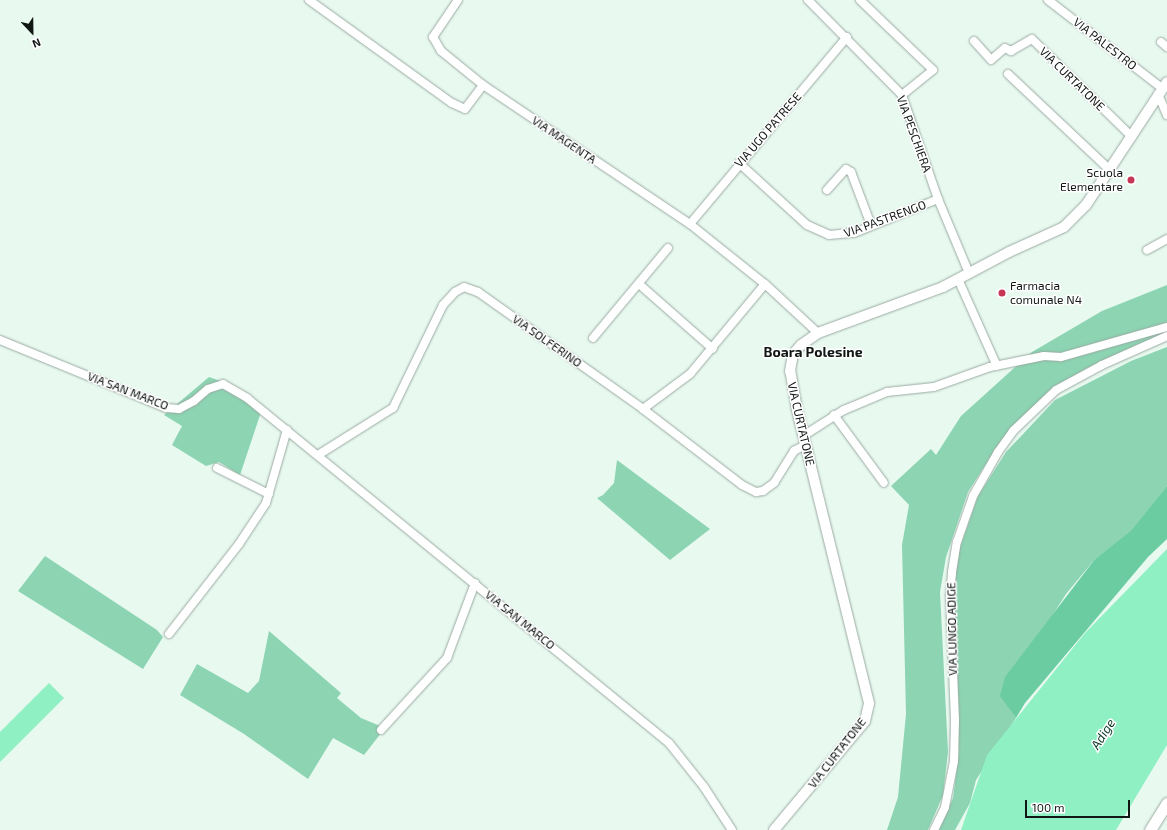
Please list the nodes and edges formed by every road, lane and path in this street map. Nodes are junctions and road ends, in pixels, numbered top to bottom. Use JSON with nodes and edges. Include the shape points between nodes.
{"nodes":[{"id":1,"x":309,"y":0,"type":"edge"},
{"id":2,"x":458,"y":0,"type":"edge"},
{"id":3,"x":808,"y":0,"type":"edge"},
{"id":4,"x":860,"y":0,"type":"edge"},
{"id":5,"x":1048,"y":0,"type":"edge"},
{"id":6,"x":847,"y":38,"type":"junction"},
{"id":7,"x":974,"y":42,"type":"dead end"},
{"id":8,"x":1008,"y":74,"type":"dead end"},
{"id":9,"x":483,"y":85,"type":"junction"},
{"id":10,"x":1162,"y":88,"type":"edge"},
{"id":11,"x":902,"y":95,"type":"junction"},
{"id":12,"x":1167,"y":115,"type":"edge"},
{"id":13,"x":1132,"y":137,"type":"junction"},
{"id":14,"x":739,"y":163,"type":"junction"},
{"id":15,"x":1110,"y":170,"type":"junction"},
{"id":16,"x":826,"y":190,"type":"dead end"},
{"id":17,"x":938,"y":199,"type":"junction"},
{"id":18,"x":690,"y":224,"type":"junction"},
{"id":19,"x":871,"y":225,"type":"junction"},
{"id":20,"x":1167,"y":239,"type":"edge"},
{"id":21,"x":668,"y":248,"type":"dead end"},
{"id":22,"x":1147,"y":250,"type":"dead end"},
{"id":23,"x":969,"y":273,"type":"junction"},
{"id":24,"x":958,"y":280,"type":"junction"},
{"id":25,"x":639,"y":284,"type":"junction"},
{"id":26,"x":765,"y":284,"type":"junction"},
{"id":27,"x":1167,"y":327,"type":"edge"},
{"id":28,"x":818,"y":333,"type":"junction"},
{"id":29,"x":1167,"y":336,"type":"edge"},
{"id":30,"x":593,"y":338,"type":"dead end"},
{"id":31,"x":0,"y":340,"type":"edge"},
{"id":32,"x":713,"y":349,"type":"junction"},
{"id":33,"x":997,"y":366,"type":"junction"},
{"id":34,"x":643,"y":409,"type":"junction"},
{"id":35,"x":834,"y":415,"type":"junction"},
{"id":36,"x":287,"y":430,"type":"junction"},
{"id":37,"x":804,"y":440,"type":"junction"},
{"id":38,"x":318,"y":455,"type":"junction"},
{"id":39,"x":217,"y":468,"type":"dead end"},
{"id":40,"x":884,"y":483,"type":"dead end"},
{"id":41,"x":269,"y":494,"type":"junction"},
{"id":42,"x":475,"y":583,"type":"junction"},
{"id":43,"x":169,"y":634,"type":"dead end"},
{"id":44,"x":381,"y":730,"type":"dead end"},
{"id":45,"x":1167,"y":803,"type":"edge"},
{"id":46,"x":732,"y":830,"type":"edge"},
{"id":47,"x":774,"y":830,"type":"edge"},
{"id":48,"x":934,"y":830,"type":"edge"},
{"id":49,"x":1150,"y":830,"type":"edge"}],
"edges":[{"from":1,"to":9,"type":"street","via":[[452,103],[465,109]]},
{"from":2,"to":9,"type":"street","name":"VIA MAGENTA","via":[[433,37],[441,51]]},
{"from":3,"to":6,"type":"street","name":"VIA PESCHIERA"},
{"from":4,"to":11,"type":"street","via":[[933,70]]},
{"from":5,"to":10,"type":"street","name":"VIA PALESTRO"},
{"from":6,"to":11,"type":"street","name":"VIA PESCHIERA"},
{"from":6,"to":14,"type":"street","name":"VIA UGO PATRESE"},
{"from":7,"to":13,"type":"street","name":"VIA CURTATONE","via":[[991,60],[1005,48],[1011,51],[1032,39]]},
{"from":8,"to":15,"type":"street"},
{"from":9,"to":18,"type":"street","name":"VIA MAGENTA"},
{"from":10,"to":12,"type":"street"},
{"from":10,"to":13,"type":"street","name":"VIA CURTATONE"},
{"from":11,"to":17,"type":"street","name":"VIA PESCHIERA"},
{"from":13,"to":15,"type":"street","name":"VIA CURTATONE"},
{"from":14,"to":18,"type":"street","name":"VIA UGO PATRESE"},
{"from":14,"to":19,"type":"street","name":"VIA PASTRENGO","via":[[817,231],[829,235],[844,235]]},
{"from":15,"to":23,"type":"street","name":"VIA CURTATONE","via":[[1086,205],[1064,227]]},
{"from":16,"to":19,"type":"street","via":[[846,169],[850,172]]},
{"from":17,"to":19,"type":"street","name":"VIA PASTRENGO"},
{"from":17,"to":23,"type":"street","name":"VIA PESCHIERA"},
{"from":18,"to":26,"type":"street","name":"VIA MAGENTA"},
{"from":20,"to":22,"type":"street"},
{"from":21,"to":25,"type":"street"},
{"from":23,"to":24,"type":"street","name":"VIA CURTATONE"},
{"from":24,"to":28,"type":"street","name":"VIA CURTATONE"},
{"from":24,"to":33,"type":"street"},
{"from":25,"to":30,"type":"street"},
{"from":25,"to":32,"type":"street"},
{"from":26,"to":28,"type":"street","name":"VIA MAGENTA"},
{"from":26,"to":32,"type":"street"},
{"from":27,"to":33,"type":"street","via":[[1061,357],[1044,356]]},
{"from":28,"to":37,"type":"street","name":"VIA CURTATONE","via":[[796,349],[790,365]]},
{"from":29,"to":48,"type":"street","name":"VIA LUNGO ADIGE","via":[[1102,364],[1056,390],[1013,432],[998,452],[973,496],[957,542],[952,572],[950,596],[956,720],[954,761],[945,807]]},
{"from":31,"to":36,"type":"street","name":"VIA SAN MARCO","via":[[166,408],[179,409],[208,389],[223,384],[247,398]]},
{"from":32,"to":34,"type":"street","via":[[690,374]]},
{"from":33,"to":35,"type":"street","via":[[934,387],[887,392]]},
{"from":34,"to":37,"type":"street","name":"VIA SOLFERINO","via":[[742,485],[756,492],[764,491],[774,483]]},
{"from":34,"to":38,"type":"street","name":"VIA SOLFERINO","via":[[478,292],[464,288],[455,292],[443,305],[393,408]]},
{"from":35,"to":37,"type":"street"},
{"from":35,"to":40,"type":"street"},
{"from":36,"to":38,"type":"street","name":"VIA SAN MARCO"},
{"from":36,"to":41,"type":"street"},
{"from":37,"to":47,"type":"street","name":"VIA CURTATONE","via":[[869,703],[865,721]]},
{"from":38,"to":42,"type":"street","name":"VIA SAN MARCO"},
{"from":39,"to":41,"type":"street"},
{"from":41,"to":43,"type":"street","via":[[266,503],[239,544]]},
{"from":42,"to":44,"type":"street","via":[[447,658]]},
{"from":42,"to":46,"type":"street","name":"VIA SAN MARCO","via":[[669,743],[704,786]]},
{"from":45,"to":49,"type":"main road"}]}
